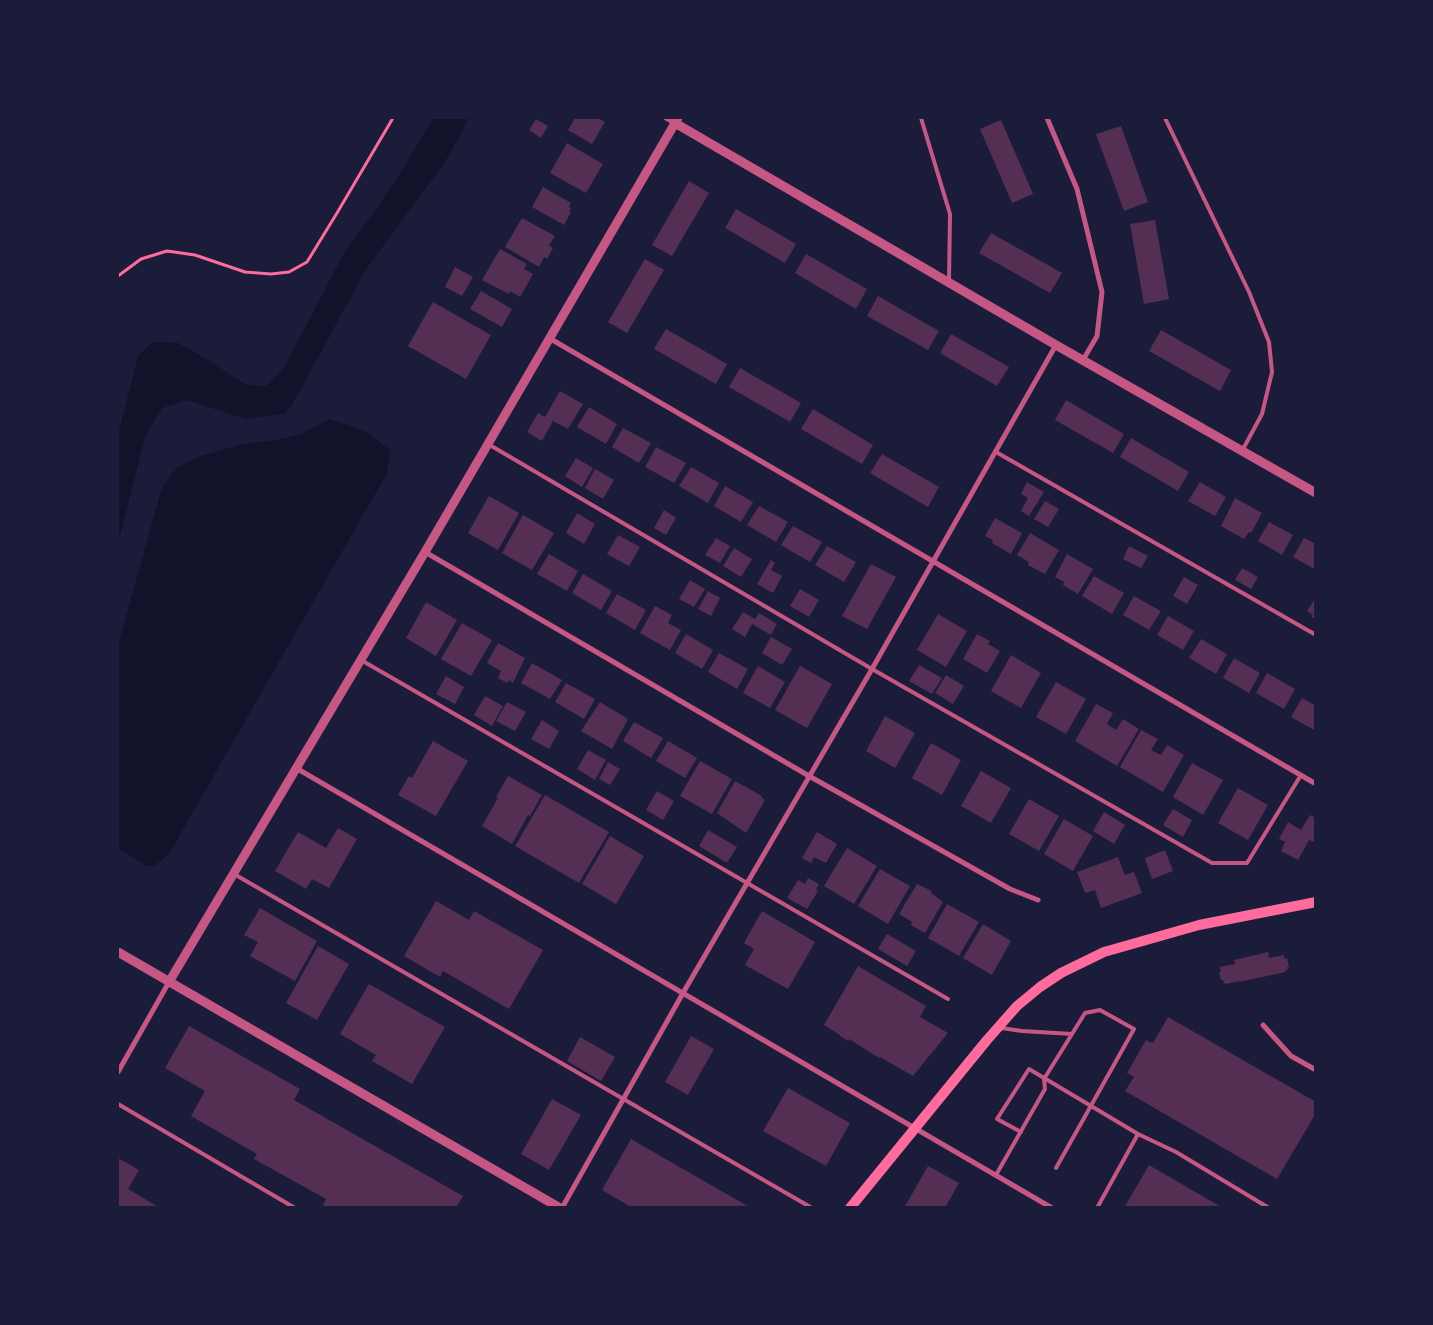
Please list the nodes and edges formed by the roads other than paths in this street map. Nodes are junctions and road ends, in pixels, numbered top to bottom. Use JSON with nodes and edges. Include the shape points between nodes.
{"nodes":[{"id":1,"x":666,"y":118,"type":"edge"},
{"id":2,"x":921,"y":118,"type":"edge"},
{"id":3,"x":1047,"y":118,"type":"edge"},
{"id":4,"x":1165,"y":118,"type":"edge"},
{"id":5,"x":677,"y":120,"type":"edge"},
{"id":6,"x":949,"y":282,"type":"junction"},
{"id":7,"x":548,"y":338,"type":"junction"},
{"id":8,"x":1056,"y":345,"type":"junction"},
{"id":9,"x":1083,"y":360,"type":"junction"},
{"id":10,"x":488,"y":444,"type":"junction"},
{"id":11,"x":1242,"y":451,"type":"junction"},
{"id":12,"x":996,"y":452,"type":"junction"},
{"id":13,"x":1316,"y":493,"type":"edge"},
{"id":14,"x":424,"y":552,"type":"junction"},
{"id":15,"x":933,"y":562,"type":"junction"},
{"id":16,"x":1316,"y":635,"type":"edge"},
{"id":17,"x":360,"y":660,"type":"junction"},
{"id":18,"x":872,"y":669,"type":"junction"},
{"id":19,"x":296,"y":768,"type":"junction"},
{"id":20,"x":1301,"y":775,"type":"junction"},
{"id":21,"x":809,"y":776,"type":"junction"},
{"id":22,"x":1316,"y":784,"type":"edge"},
{"id":23,"x":234,"y":874,"type":"junction"},
{"id":24,"x":748,"y":883,"type":"junction"},
{"id":25,"x":1038,"y":900,"type":"dead end"},
{"id":26,"x":1315,"y":902,"type":"edge"},
{"id":27,"x":118,"y":952,"type":"edge"},
{"id":28,"x":170,"y":982,"type":"junction"},
{"id":29,"x":683,"y":993,"type":"junction"},
{"id":30,"x":948,"y":999,"type":"dead end"},
{"id":31,"x":1263,"y":1025,"type":"dead end"},
{"id":32,"x":998,"y":1027,"type":"junction"},
{"id":33,"x":1072,"y":1034,"type":"junction"},
{"id":34,"x":1316,"y":1070,"type":"edge"},
{"id":35,"x":118,"y":1072,"type":"edge"},
{"id":36,"x":1044,"y":1079,"type":"junction"},
{"id":37,"x":624,"y":1099,"type":"junction"},
{"id":38,"x":118,"y":1104,"type":"edge"},
{"id":39,"x":1090,"y":1106,"type":"junction"},
{"id":40,"x":915,"y":1128,"type":"junction"},
{"id":41,"x":1020,"y":1132,"type":"junction"},
{"id":42,"x":1138,"y":1134,"type":"junction"},
{"id":43,"x":1056,"y":1168,"type":"dead end"},
{"id":44,"x":996,"y":1176,"type":"junction"},
{"id":45,"x":295,"y":1208,"type":"edge"},
{"id":46,"x":561,"y":1208,"type":"edge"},
{"id":47,"x":812,"y":1208,"type":"edge"},
{"id":48,"x":850,"y":1208,"type":"edge"},
{"id":49,"x":1052,"y":1208,"type":"edge"},
{"id":50,"x":1096,"y":1208,"type":"edge"},
{"id":51,"x":1269,"y":1208,"type":"edge"}],
"edges":[{"from":1,"to":5,"type":"street"},
{"from":2,"to":6,"type":"lane","via":[[950,214]]},
{"from":3,"to":9,"type":"street","via":[[1077,189],[1102,292],[1097,336]]},
{"from":4,"to":11,"type":"lane","via":[[1249,292],[1269,342],[1272,372],[1262,414]]},
{"from":5,"to":6,"type":"street"},
{"from":5,"to":7,"type":"street"},
{"from":6,"to":8,"type":"street"},
{"from":7,"to":10,"type":"street"},
{"from":7,"to":15,"type":"street"},
{"from":8,"to":9,"type":"street"},
{"from":8,"to":12,"type":"street"},
{"from":9,"to":11,"type":"street"},
{"from":10,"to":14,"type":"street"},
{"from":10,"to":18,"type":"lane"},
{"from":11,"to":13,"type":"street"},
{"from":12,"to":15,"type":"street"},
{"from":12,"to":16,"type":"lane"},
{"from":14,"to":17,"type":"street"},
{"from":14,"to":21,"type":"street"},
{"from":15,"to":18,"type":"street"},
{"from":15,"to":20,"type":"street"},
{"from":17,"to":19,"type":"street"},
{"from":17,"to":24,"type":"lane"},
{"from":18,"to":20,"type":"lane","via":[[1212,863],[1247,863]]},
{"from":18,"to":21,"type":"street"},
{"from":19,"to":23,"type":"street"},
{"from":19,"to":29,"type":"street"},
{"from":20,"to":22,"type":"street"},
{"from":21,"to":24,"type":"street"},
{"from":21,"to":25,"type":"street","via":[[1010,889]]},
{"from":23,"to":28,"type":"street"},
{"from":23,"to":37,"type":"lane"},
{"from":24,"to":29,"type":"street"},
{"from":24,"to":30,"type":"lane"},
{"from":26,"to":32,"type":"main road","via":[[1199,925],[1104,952],[1040,987]]},
{"from":27,"to":28,"type":"street"},
{"from":28,"to":35,"type":"street"},
{"from":28,"to":46,"type":"street"},
{"from":29,"to":37,"type":"street"},
{"from":29,"to":40,"type":"street"},
{"from":31,"to":34,"type":"street","via":[[1291,1056]]},
{"from":32,"to":33,"type":"lane"},
{"from":32,"to":40,"type":"main road"},
{"from":33,"to":36,"type":"lane"},
{"from":33,"to":39,"type":"lane","via":[[1085,1013],[1100,1010],[1134,1029]]},
{"from":36,"to":39,"type":"lane"},
{"from":36,"to":41,"type":"lane","via":[[1045,1089]]},
{"from":36,"to":41,"type":"lane","via":[[1029,1069],[997,1119]]},
{"from":37,"to":46,"type":"street"},
{"from":37,"to":47,"type":"lane"},
{"from":38,"to":45,"type":"lane"},
{"from":39,"to":42,"type":"lane"},
{"from":39,"to":43,"type":"lane"},
{"from":40,"to":44,"type":"street"},
{"from":40,"to":48,"type":"main road"},
{"from":41,"to":44,"type":"lane"},
{"from":42,"to":50,"type":"lane"},
{"from":42,"to":51,"type":"lane","via":[[1176,1152]]},
{"from":44,"to":49,"type":"street"}]}
